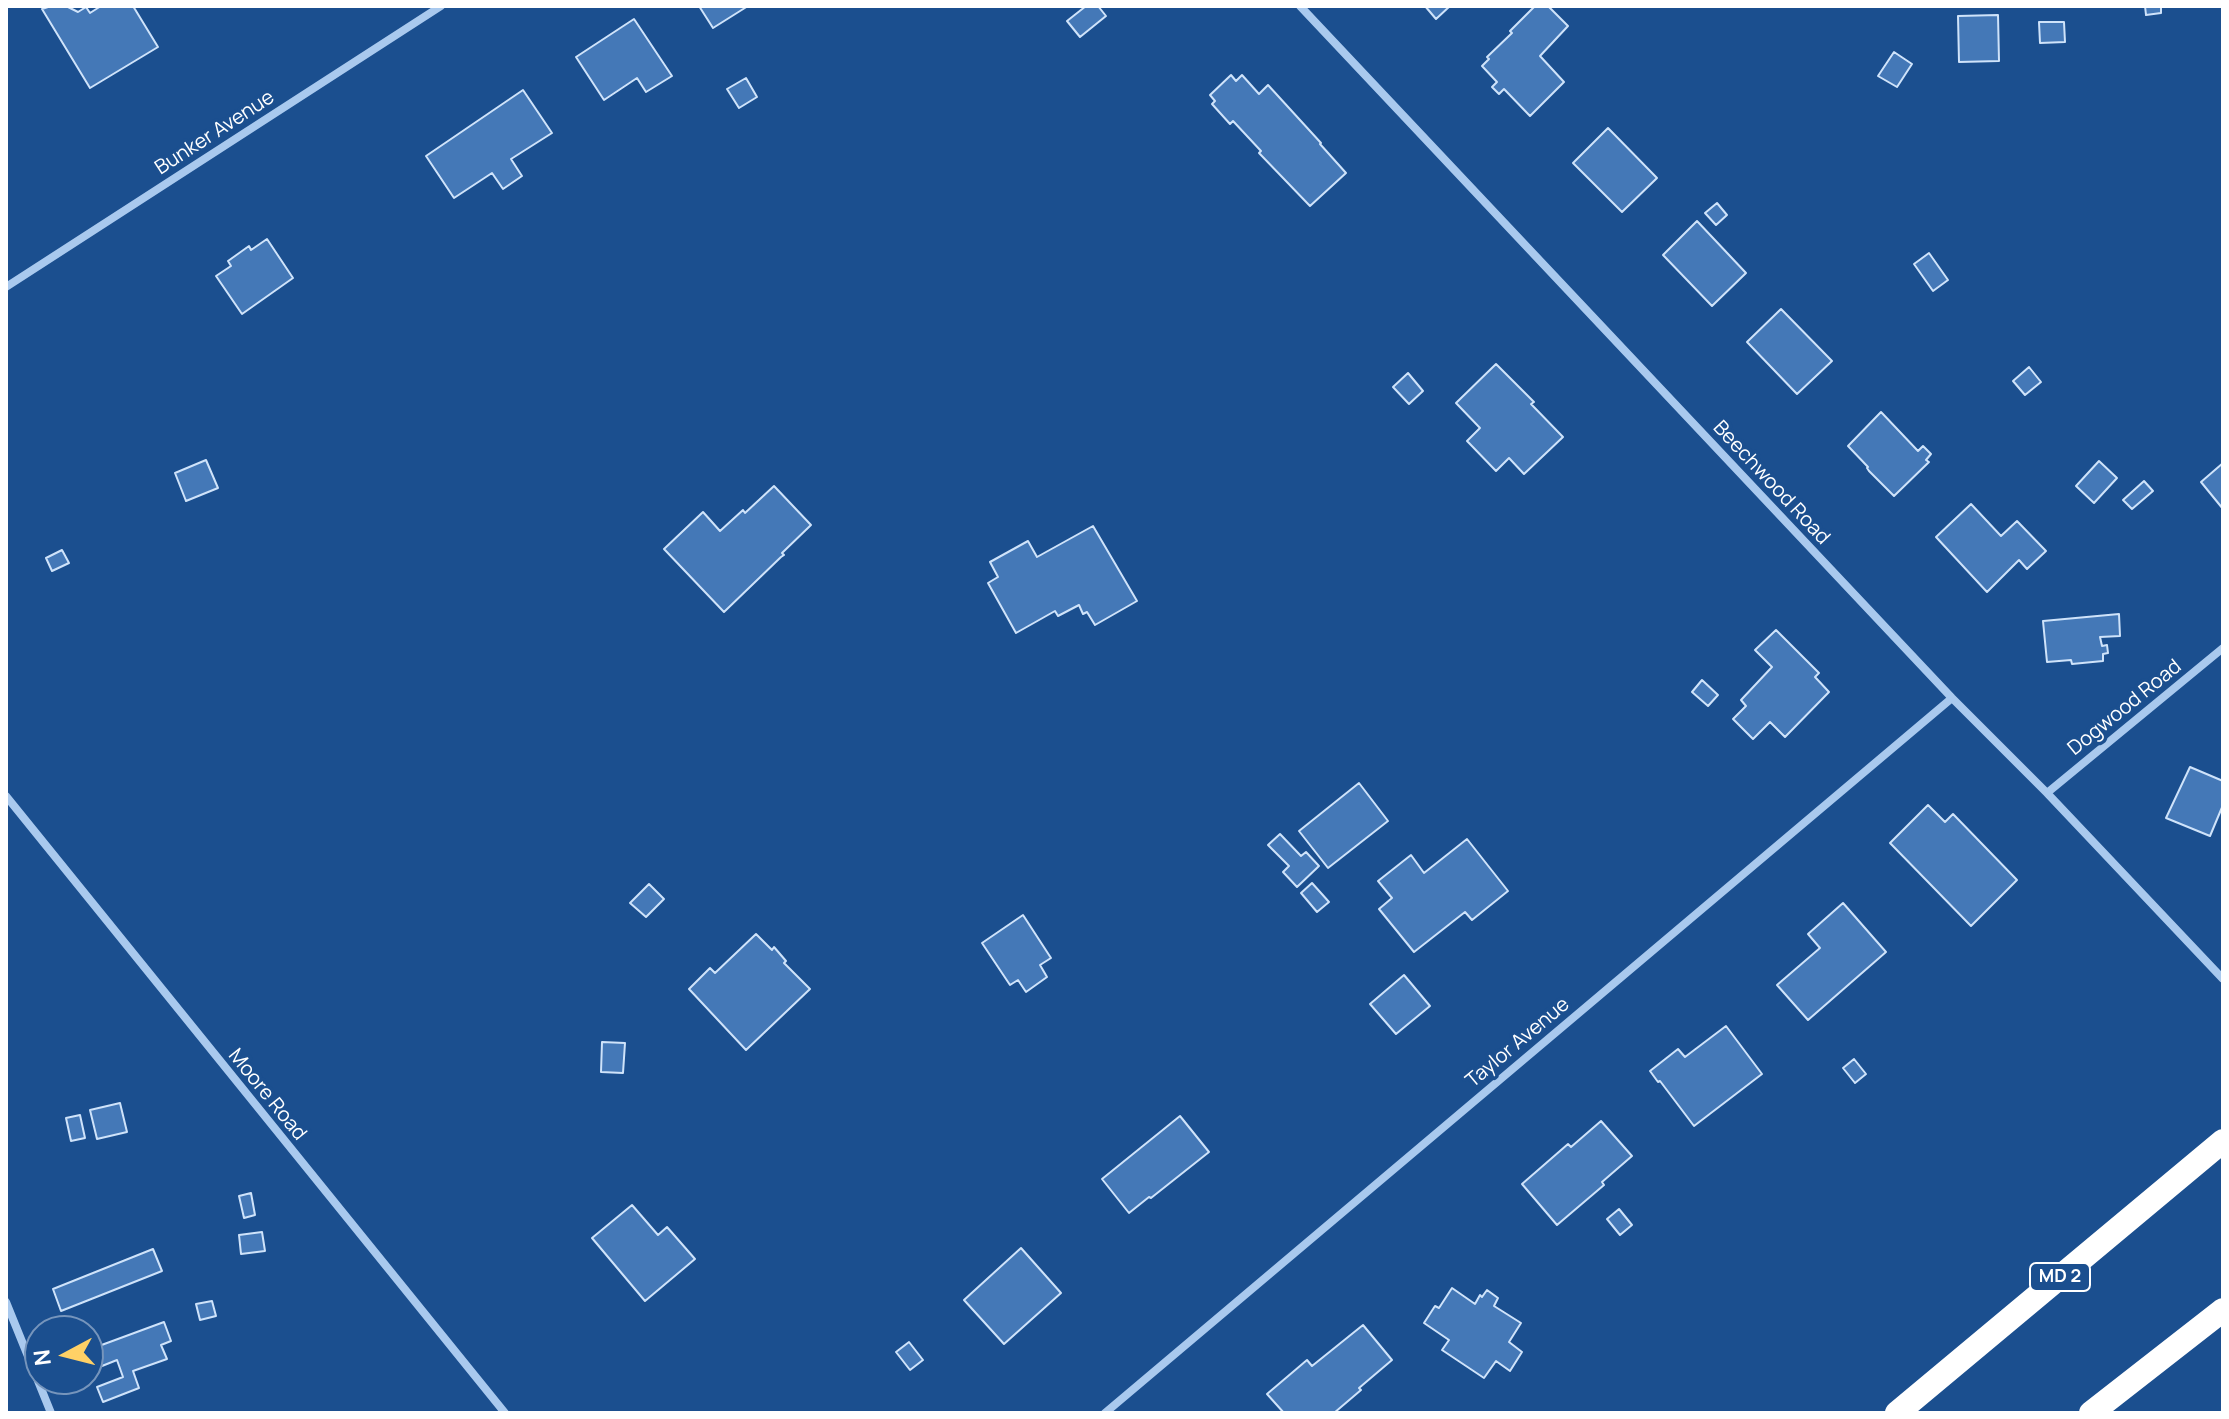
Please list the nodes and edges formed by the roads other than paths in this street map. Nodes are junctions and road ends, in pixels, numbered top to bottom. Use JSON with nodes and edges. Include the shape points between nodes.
{"nodes":[{"id":1,"x":441,"y":6,"type":"edge"},
{"id":2,"x":1300,"y":6,"type":"edge"},
{"id":3,"x":6,"y":287,"type":"edge"},
{"id":4,"x":2223,"y":648,"type":"edge"},
{"id":5,"x":1952,"y":698,"type":"junction"},
{"id":6,"x":2047,"y":793,"type":"junction"},
{"id":7,"x":6,"y":796,"type":"edge"},
{"id":8,"x":2223,"y":979,"type":"edge"},
{"id":9,"x":2223,"y":1141,"type":"edge"},
{"id":10,"x":6,"y":1302,"type":"edge"},
{"id":11,"x":2223,"y":1310,"type":"edge"},
{"id":12,"x":51,"y":1413,"type":"edge"},
{"id":13,"x":505,"y":1413,"type":"edge"},
{"id":14,"x":1105,"y":1413,"type":"edge"},
{"id":15,"x":1897,"y":1413,"type":"edge"},
{"id":16,"x":2091,"y":1413,"type":"edge"}],
"edges":[{"from":1,"to":3,"type":"street","name":"Bunker Avenue"},
{"from":2,"to":5,"type":"street","name":"Beechwood Road"},
{"from":4,"to":6,"type":"street","name":"Dogwood Road"},
{"from":5,"to":6,"type":"street","name":"Beechwood Road"},
{"from":5,"to":14,"type":"street","name":"Taylor Avenue"},
{"from":6,"to":8,"type":"street","name":"Beechwood Road"},
{"from":7,"to":13,"type":"street","name":"Moore Road"},
{"from":9,"to":15,"type":"highway","number":"MD 2"},
{"from":10,"to":12,"type":"street"},
{"from":11,"to":16,"type":"highway"}]}
